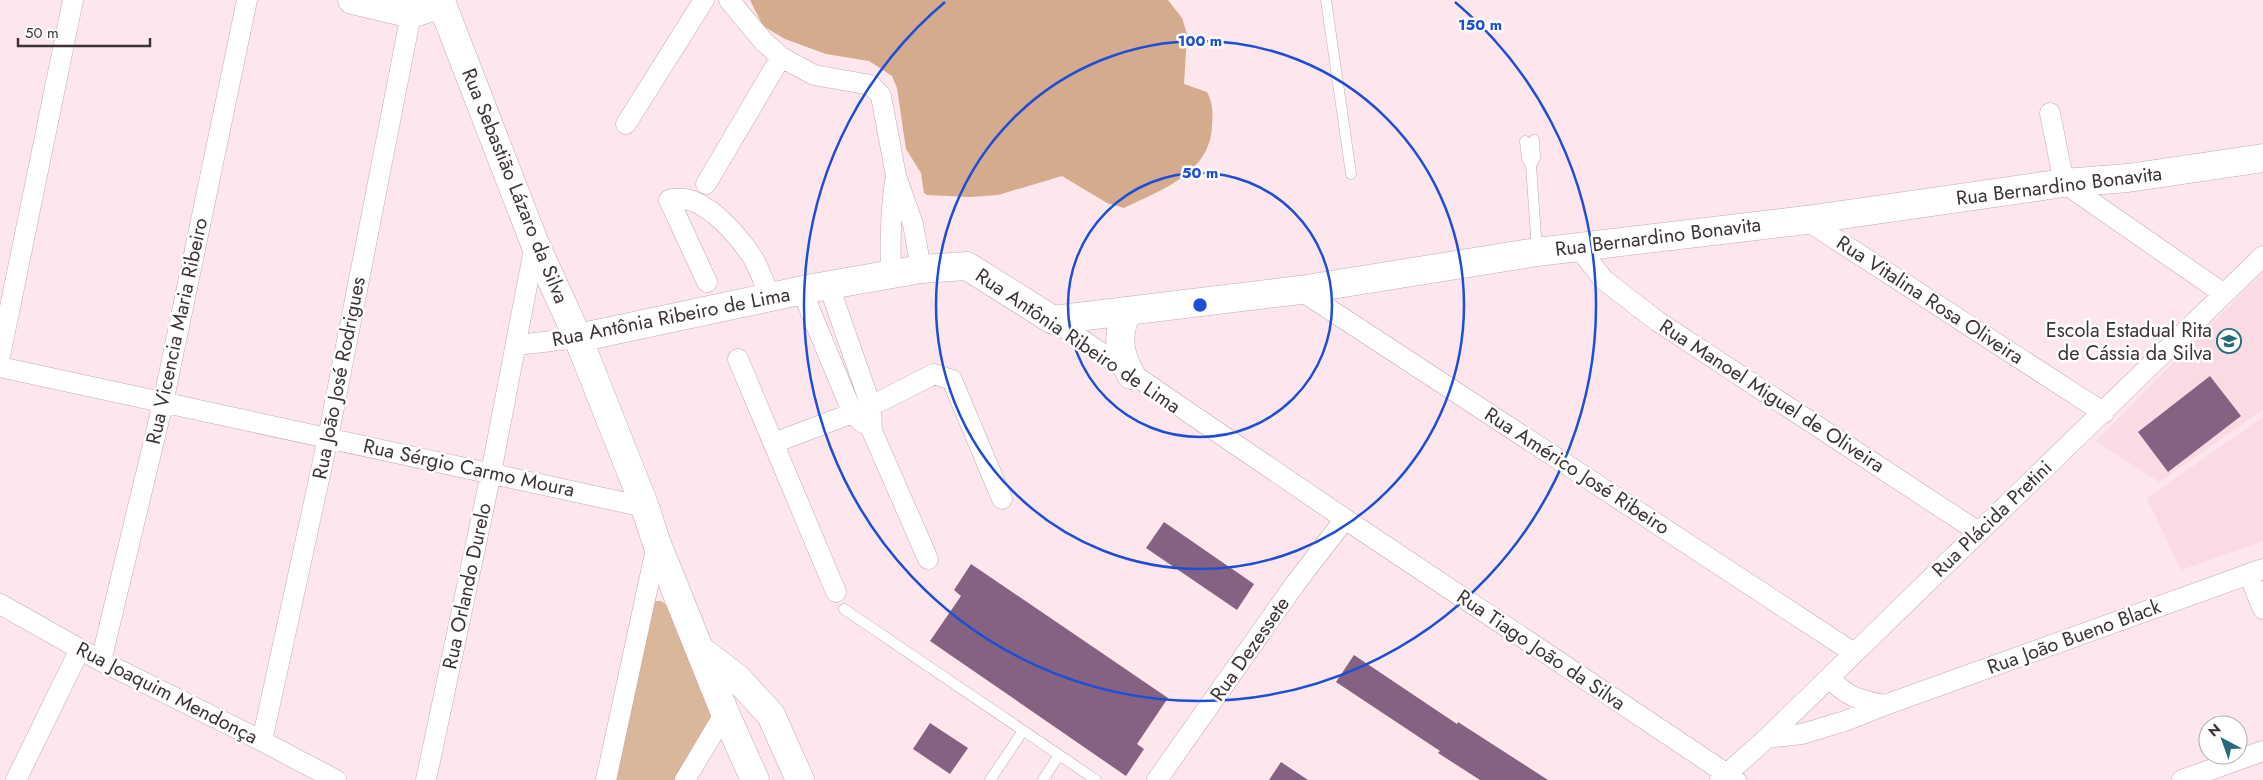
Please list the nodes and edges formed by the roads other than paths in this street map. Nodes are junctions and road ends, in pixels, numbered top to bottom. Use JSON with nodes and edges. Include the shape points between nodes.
{"nodes":[{"id":1,"x":73,"y":0,"type":"edge"},
{"id":2,"x":247,"y":0,"type":"edge"},
{"id":3,"x":352,"y":0,"type":"edge"},
{"id":4,"x":704,"y":0,"type":"edge"},
{"id":5,"x":729,"y":0,"type":"edge"},
{"id":6,"x":1326,"y":0,"type":"edge"},
{"id":7,"x":441,"y":2,"type":"edge"},
{"id":8,"x":411,"y":14,"type":"junction"},
{"id":9,"x":781,"y":57,"type":"junction"},
{"id":10,"x":2050,"y":113,"type":"dead end"},
{"id":11,"x":626,"y":124,"type":"dead end"},
{"id":12,"x":1529,"y":141,"type":"dead end"},
{"id":13,"x":2263,"y":158,"type":"edge"},
{"id":14,"x":1351,"y":174,"type":"dead end"},
{"id":15,"x":896,"y":176,"type":"junction"},
{"id":16,"x":2064,"y":183,"type":"junction"},
{"id":17,"x":706,"y":184,"type":"dead end"},
{"id":18,"x":1806,"y":220,"type":"junction"},
{"id":19,"x":535,"y":244,"type":"junction"},
{"id":20,"x":1578,"y":248,"type":"junction"},
{"id":21,"x":1537,"y":252,"type":"junction"},
{"id":22,"x":2263,"y":256,"type":"edge"},
{"id":23,"x":920,"y":269,"type":"junction"},
{"id":24,"x":891,"y":274,"type":"junction"},
{"id":25,"x":707,"y":282,"type":"dead end"},
{"id":26,"x":829,"y":286,"type":"junction"},
{"id":27,"x":1300,"y":290,"type":"junction"},
{"id":28,"x":802,"y":291,"type":"junction"},
{"id":29,"x":2224,"y":294,"type":"junction"},
{"id":30,"x":770,"y":297,"type":"junction"},
{"id":31,"x":1127,"y":311,"type":"junction"},
{"id":32,"x":1053,"y":320,"type":"junction"},
{"id":33,"x":578,"y":338,"type":"junction"},
{"id":34,"x":517,"y":345,"type":"junction"},
{"id":35,"x":0,"y":356,"type":"edge"},
{"id":36,"x":738,"y":359,"type":"dead end"},
{"id":37,"x":0,"y":367,"type":"edge"},
{"id":38,"x":1130,"y":375,"type":"junction"},
{"id":39,"x":163,"y":403,"type":"junction"},
{"id":40,"x":871,"y":406,"type":"junction"},
{"id":41,"x":2104,"y":412,"type":"junction"},
{"id":42,"x":853,"y":414,"type":"junction"},
{"id":43,"x":872,"y":431,"type":"junction"},
{"id":44,"x":328,"y":438,"type":"junction"},
{"id":45,"x":774,"y":443,"type":"junction"},
{"id":46,"x":491,"y":473,"type":"junction"},
{"id":47,"x":1002,"y":499,"type":"dead end"},
{"id":48,"x":645,"y":507,"type":"junction"},
{"id":49,"x":1345,"y":519,"type":"junction"},
{"id":50,"x":1977,"y":532,"type":"junction"},
{"id":51,"x":657,"y":544,"type":"junction"},
{"id":52,"x":928,"y":558,"type":"dead end"},
{"id":53,"x":2256,"y":572,"type":"edge"},
{"id":54,"x":840,"y":601,"type":"joint"},
{"id":55,"x":0,"y":604,"type":"edge"},
{"id":56,"x":2263,"y":609,"type":"edge"},
{"id":57,"x":80,"y":649,"type":"junction"},
{"id":58,"x":700,"y":650,"type":"junction"},
{"id":59,"x":1854,"y":653,"type":"junction"},
{"id":60,"x":101,"y":661,"type":"junction"},
{"id":61,"x":1829,"y":678,"type":"junction"},
{"id":62,"x":1885,"y":705,"type":"junction"},
{"id":63,"x":725,"y":713,"type":"junction"},
{"id":64,"x":1023,"y":731,"type":"junction"},
{"id":65,"x":1767,"y":738,"type":"junction"},
{"id":66,"x":262,"y":741,"type":"junction"},
{"id":67,"x":2263,"y":751,"type":"edge"},
{"id":68,"x":1059,"y":755,"type":"junction"},
{"id":69,"x":1728,"y":778,"type":"edge"},
{"id":70,"x":16,"y":780,"type":"edge"},
{"id":71,"x":336,"y":780,"type":"edge"},
{"id":72,"x":426,"y":780,"type":"edge"},
{"id":73,"x":606,"y":780,"type":"edge"},
{"id":74,"x":685,"y":780,"type":"edge"},
{"id":75,"x":755,"y":780,"type":"edge"},
{"id":76,"x":800,"y":780,"type":"edge"},
{"id":77,"x":990,"y":780,"type":"edge"},
{"id":78,"x":1043,"y":780,"type":"edge"},
{"id":79,"x":1096,"y":780,"type":"edge"},
{"id":80,"x":1157,"y":780,"type":"edge"},
{"id":81,"x":2182,"y":780,"type":"edge"}],
"edges":[{"from":1,"to":35,"type":"street"},
{"from":2,"to":39,"type":"street","name":"Rua Vicencia Maria Ribeiro"},
{"from":3,"to":8,"type":"street"},
{"from":4,"to":11,"type":"street"},
{"from":5,"to":9,"type":"street"},
{"from":6,"to":14,"type":"lane"},
{"from":7,"to":8,"type":"street"},
{"from":7,"to":19,"type":"street","name":"Rua Sebastião Lázaro da Silva"},
{"from":8,"to":44,"type":"street","name":"Rua João José Rodrigues"},
{"from":9,"to":15,"type":"street","via":[[814,75],[872,85],[881,96]]},
{"from":9,"to":17,"type":"street"},
{"from":10,"to":16,"type":"street"},
{"from":12,"to":21,"type":"lane","via":[[1535,158],[1531,165]]},
{"from":13,"to":16,"type":"street","name":"Rua Bernardino Bonavita","via":[[2128,178]]},
{"from":15,"to":23,"type":"street","via":[[913,224]]},
{"from":15,"to":24,"type":"street","via":[[890,234]]},
{"from":16,"to":18,"type":"street","name":"Rua Bernardino Bonavita"},
{"from":16,"to":29,"type":"street"},
{"from":18,"to":20,"type":"street","name":"Rua Bernardino Bonavita"},
{"from":18,"to":41,"type":"street","name":"Rua Vitalina Rosa Oliveira"},
{"from":19,"to":33,"type":"street","name":"Rua Sebastião Lázaro da Silva"},
{"from":19,"to":34,"type":"street","name":"Rua Orlando Durelo"},
{"from":20,"to":21,"type":"street","name":"Rua Bernardino Bonavita"},
{"from":20,"to":50,"type":"street","name":"Rua Manoel Miguel de Oliveira","via":[[1604,280],[1657,321]]},
{"from":21,"to":27,"type":"street","name":"Rua Bernardino Bonavita"},
{"from":22,"to":29,"type":"street","name":"Rua Plácida Pretini"},
{"from":23,"to":24,"type":"street","name":"Rua Antônia Ribeiro de Lima"},
{"from":23,"to":32,"type":"street","name":"Rua Antônia Ribeiro de Lima","via":[[967,266]]},
{"from":24,"to":26,"type":"street","name":"Rua Antônia Ribeiro de Lima"},
{"from":25,"to":30,"type":"street","via":[[669,200],[688,199],[717,215],[753,259]]},
{"from":26,"to":28,"type":"street","name":"Rua Antônia Ribeiro de Lima"},
{"from":26,"to":40,"type":"street"},
{"from":27,"to":31,"type":"street","name":"Rua Bernardino Bonavita"},
{"from":27,"to":59,"type":"street","name":"Rua Américo José Ribeiro"},
{"from":28,"to":30,"type":"street","name":"Rua Antônia Ribeiro de Lima"},
{"from":28,"to":42,"type":"street"},
{"from":29,"to":41,"type":"street","name":"Rua Plácida Pretini"},
{"from":30,"to":33,"type":"street","name":"Rua Antônia Ribeiro de Lima"},
{"from":31,"to":32,"type":"street","name":"Rua Bernardino Bonavita"},
{"from":31,"to":38,"type":"street","via":[[1120,327],[1119,344],[1122,360]]},
{"from":32,"to":38,"type":"street","name":"Rua Antônia Ribeiro de Lima"},
{"from":33,"to":34,"type":"street","name":"Rua Antônia Ribeiro de Lima"},
{"from":33,"to":48,"type":"street","name":"Rua Sebastião Lázaro da Silva"},
{"from":34,"to":46,"type":"street","name":"Rua Orlando Durelo"},
{"from":36,"to":45,"type":"street"},
{"from":37,"to":39,"type":"street","name":"Rua Sérgio Carmo Moura"},
{"from":38,"to":49,"type":"street","name":"Rua Antônia Ribeiro de Lima"},
{"from":39,"to":44,"type":"street","name":"Rua Sérgio Carmo Moura"},
{"from":39,"to":60,"type":"street","name":"Rua Vicencia Maria Ribeiro"},
{"from":40,"to":42,"type":"street"},
{"from":40,"to":43,"type":"street"},
{"from":40,"to":47,"type":"street","via":[[934,374],[952,380]]},
{"from":41,"to":50,"type":"street","name":"Rua Plácida Pretini"},
{"from":42,"to":43,"type":"street"},
{"from":42,"to":45,"type":"street"},
{"from":43,"to":52,"type":"street"},
{"from":44,"to":46,"type":"street","name":"Rua Sérgio Carmo Moura"},
{"from":44,"to":66,"type":"street","name":"Rua João José Rodrigues"},
{"from":45,"to":54,"type":"street"},
{"from":46,"to":48,"type":"street","name":"Rua Sérgio Carmo Moura"},
{"from":46,"to":72,"type":"street","name":"Rua Orlando Durelo"},
{"from":48,"to":51,"type":"street","name":"Rua Sebastião Lázaro da Silva"},
{"from":49,"to":69,"type":"street","name":"Rua Tiago João da Silva"},
{"from":49,"to":80,"type":"street","name":"Rua Dezessete","via":[[1295,584]]},
{"from":50,"to":59,"type":"street","name":"Rua Plácida Pretini"},
{"from":51,"to":58,"type":"street","name":"Rua Sebastião Lázaro da Silva"},
{"from":51,"to":73,"type":"street"},
{"from":53,"to":56,"type":"street"},
{"from":53,"to":62,"type":"street","name":"Rua João Bueno Black"},
{"from":54,"to":64,"type":"lane"},
{"from":55,"to":57,"type":"street","name":"Rua Joaquim Mendonça"},
{"from":57,"to":60,"type":"street","name":"Rua Joaquim Mendonça"},
{"from":57,"to":70,"type":"street"},
{"from":58,"to":63,"type":"street","name":"Rua Sebastião Lázaro da Silva"},
{"from":58,"to":76,"type":"street","via":[[738,679],[771,715]]},
{"from":59,"to":61,"type":"street","name":"Rua Plácida Pretini"},
{"from":60,"to":66,"type":"street","name":"Rua Joaquim Mendonça"},
{"from":61,"to":62,"type":"street","name":"Rua João Bueno Black","via":[[1851,697]]},
{"from":61,"to":65,"type":"street","name":"Rua Plácida Pretini"},
{"from":62,"to":65,"type":"street","name":"Rua João Bueno Black","via":[[1802,734]]},
{"from":63,"to":74,"type":"street"},
{"from":63,"to":75,"type":"street","name":"Rua Sebastião Lázaro da Silva"},
{"from":64,"to":68,"type":"lane"},
{"from":64,"to":77,"type":"lane"},
{"from":65,"to":69,"type":"street","name":"Rua Plácida Pretini"},
{"from":66,"to":71,"type":"street","name":"Rua Joaquim Mendonça"},
{"from":67,"to":81,"type":"street"},
{"from":68,"to":78,"type":"lane"},
{"from":68,"to":79,"type":"lane"}]}
